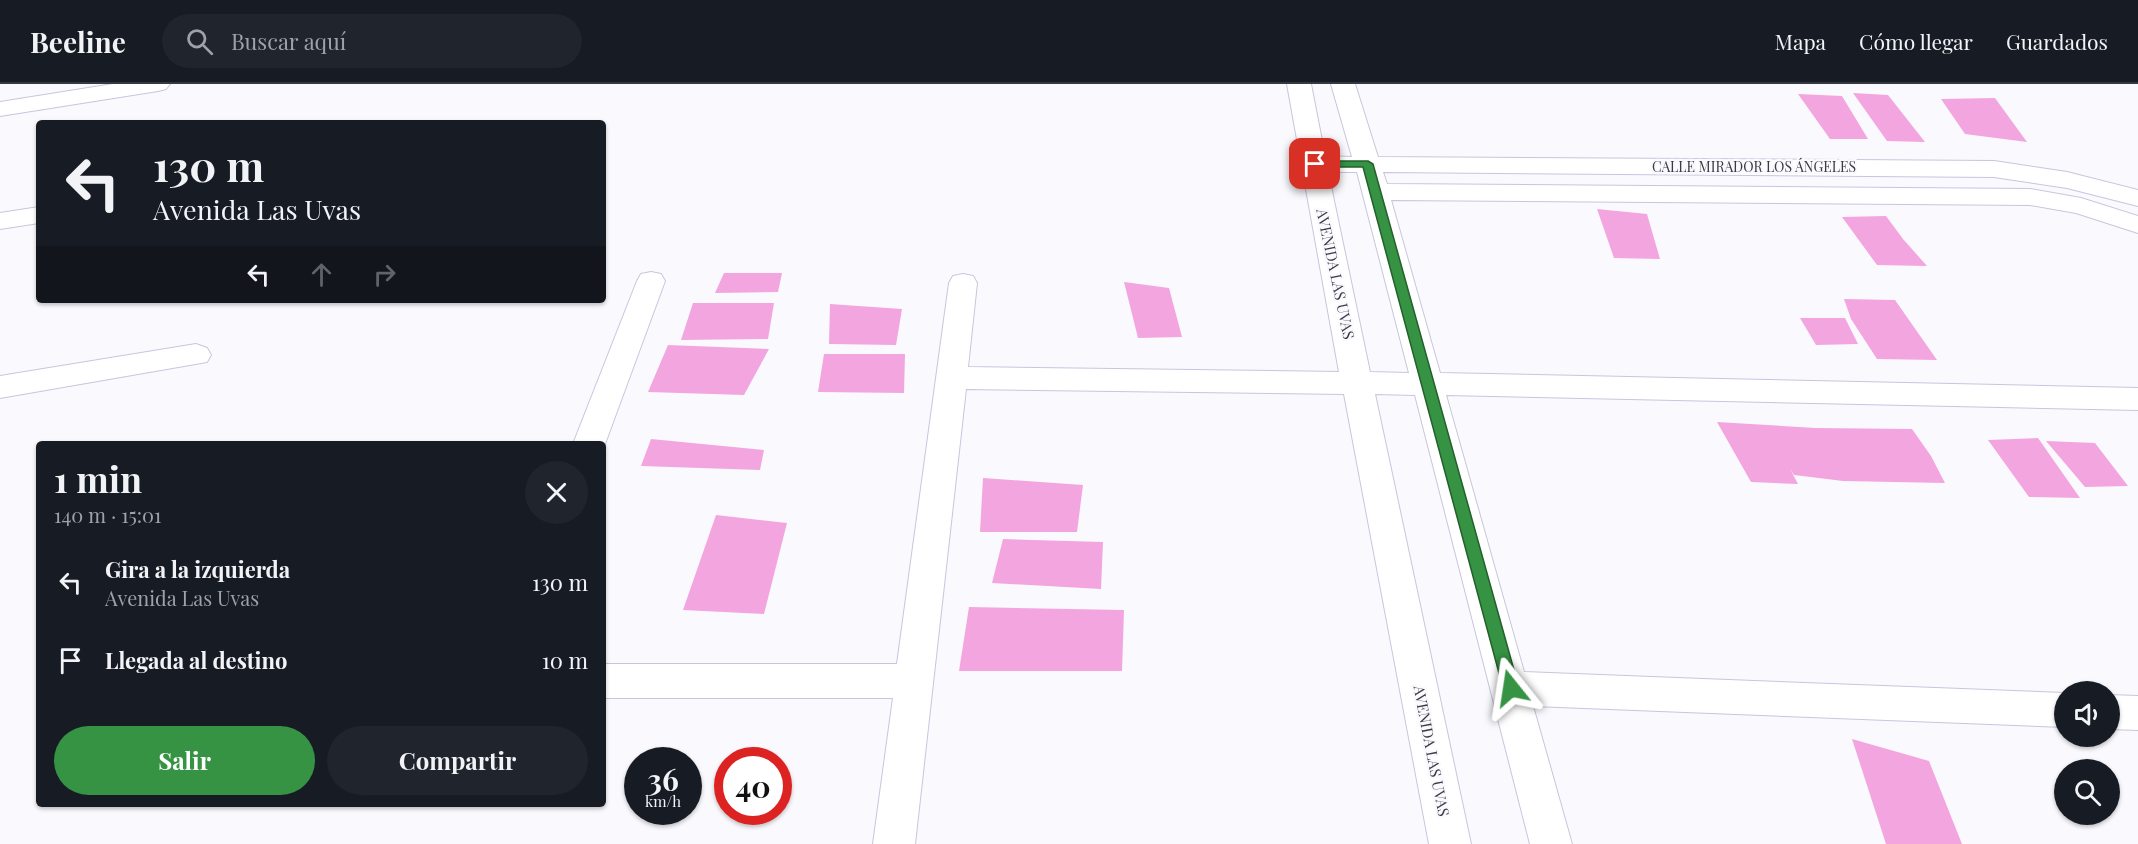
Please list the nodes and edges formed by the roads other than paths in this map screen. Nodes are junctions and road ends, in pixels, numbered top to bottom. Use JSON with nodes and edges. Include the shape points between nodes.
{"nodes":[{"id":1,"x":158,"y":84,"type":"edge"},
{"id":2,"x":1299,"y":84,"type":"edge"},
{"id":3,"x":1343,"y":84,"type":"edge"},
{"id":4,"x":0,"y":109,"type":"edge"},
{"id":5,"x":1315,"y":164,"type":"junction"},
{"id":6,"x":1372,"y":178,"type":"junction"},
{"id":7,"x":2138,"y":198,"type":"edge"},
{"id":8,"x":36,"y":215,"type":"edge"},
{"id":9,"x":0,"y":221,"type":"edge"},
{"id":10,"x":2138,"y":225,"type":"edge"},
{"id":11,"x":651,"y":281,"type":"dead end"},
{"id":12,"x":963,"y":283,"type":"dead end"},
{"id":13,"x":196,"y":355,"type":"dead end"},
{"id":14,"x":951,"y":378,"type":"junction"},
{"id":15,"x":1357,"y":383,"type":"junction"},
{"id":16,"x":1426,"y":384,"type":"junction"},
{"id":17,"x":0,"y":387,"type":"edge"},
{"id":18,"x":2138,"y":399,"type":"edge"},
{"id":19,"x":590,"y":441,"type":"edge"},
{"id":20,"x":606,"y":681,"type":"edge"},
{"id":21,"x":914,"y":681,"type":"junction"},
{"id":22,"x":1511,"y":688,"type":"junction"},
{"id":23,"x":2054,"y":710,"type":"edge"},
{"id":24,"x":2120,"y":712,"type":"edge"},
{"id":25,"x":2138,"y":713,"type":"edge"},
{"id":26,"x":894,"y":844,"type":"edge"},
{"id":27,"x":1450,"y":844,"type":"edge"},
{"id":28,"x":1551,"y":844,"type":"edge"}],
"edges":[{"from":1,"to":4,"type":"street"},
{"from":2,"to":5,"type":"street","name":"AVENIDA LAS UVAS"},
{"from":3,"to":6,"type":"street"},
{"from":5,"to":6,"type":"street"},
{"from":5,"to":15,"type":"street","name":"AVENIDA LAS UVAS"},
{"from":6,"to":7,"type":"street","name":"CALLE MIRADOR LOS ÁNGELES","via":[[1994,169],[2035,172]]},
{"from":6,"to":10,"type":"street","name":"CALLE MIRADOR LOS ÁNGELES","via":[[2030,197],[2081,206]]},
{"from":6,"to":16,"type":"street"},
{"from":8,"to":9,"type":"street"},
{"from":11,"to":19,"type":"street"},
{"from":12,"to":14,"type":"street"},
{"from":13,"to":17,"type":"street"},
{"from":14,"to":15,"type":"street"},
{"from":14,"to":21,"type":"street"},
{"from":15,"to":16,"type":"street"},
{"from":15,"to":27,"type":"street","name":"AVENIDA LAS UVAS"},
{"from":16,"to":18,"type":"street"},
{"from":16,"to":22,"type":"street"},
{"from":20,"to":21,"type":"street"},
{"from":21,"to":26,"type":"street"},
{"from":22,"to":23,"type":"street"},
{"from":22,"to":28,"type":"street"},
{"from":24,"to":25,"type":"street"}]}
